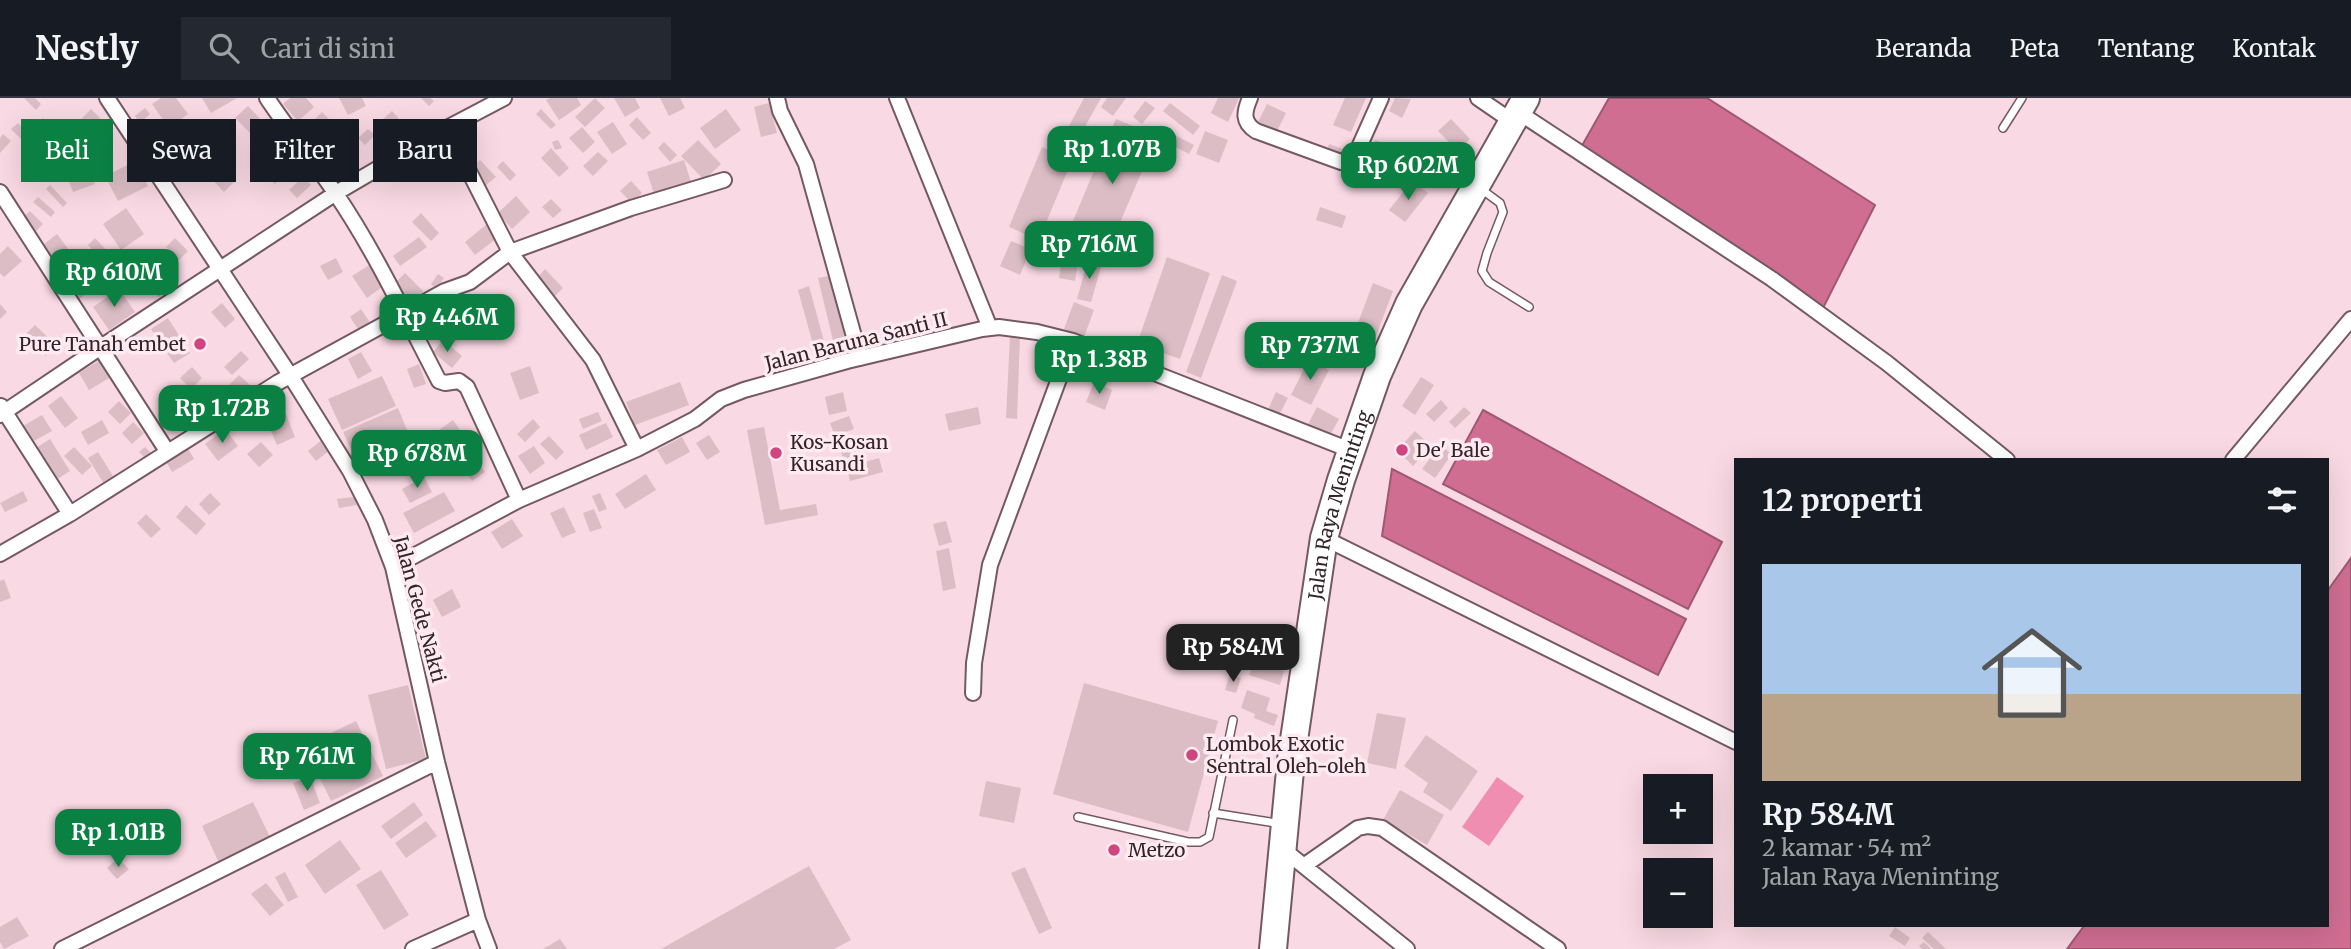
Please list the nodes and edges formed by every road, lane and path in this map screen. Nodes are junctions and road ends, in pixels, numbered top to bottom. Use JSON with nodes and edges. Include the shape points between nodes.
{"nodes":[{"id":1,"x":107,"y":98,"type":"edge"},
{"id":2,"x":267,"y":98,"type":"edge"},
{"id":3,"x":504,"y":98,"type":"edge"},
{"id":4,"x":777,"y":98,"type":"edge"},
{"id":5,"x":897,"y":98,"type":"edge"},
{"id":6,"x":1250,"y":98,"type":"edge"},
{"id":7,"x":1381,"y":98,"type":"edge"},
{"id":8,"x":1478,"y":98,"type":"edge"},
{"id":9,"x":2022,"y":98,"type":"edge"},
{"id":10,"x":483,"y":103,"type":"edge"},
{"id":11,"x":1519,"y":111,"type":"edge"},
{"id":12,"x":460,"y":119,"type":"edge"},
{"id":13,"x":2003,"y":128,"type":"dead end"},
{"id":14,"x":373,"y":171,"type":"edge"},
{"id":15,"x":724,"y":180,"type":"dead end"},
{"id":16,"x":474,"y":182,"type":"edge"},
{"id":17,"x":1477,"y":186,"type":"junction"},
{"id":18,"x":0,"y":192,"type":"edge"},
{"id":19,"x":336,"y":193,"type":"junction"},
{"id":20,"x":510,"y":252,"type":"junction"},
{"id":21,"x":221,"y":270,"type":"junction"},
{"id":22,"x":1528,"y":307,"type":"dead end"},
{"id":23,"x":404,"y":315,"type":"junction"},
{"id":24,"x":2351,"y":319,"type":"edge"},
{"id":25,"x":990,"y":328,"type":"junction"},
{"id":26,"x":1073,"y":341,"type":"junction"},
{"id":27,"x":100,"y":347,"type":"junction"},
{"id":28,"x":860,"y":358,"type":"junction"},
{"id":29,"x":290,"y":375,"type":"junction"},
{"id":30,"x":2,"y":411,"type":"edge"},
{"id":31,"x":637,"y":449,"type":"junction"},
{"id":32,"x":1350,"y":450,"type":"junction"},
{"id":33,"x":167,"y":451,"type":"junction"},
{"id":34,"x":2005,"y":458,"type":"edge"},
{"id":35,"x":2235,"y":458,"type":"edge"},
{"id":36,"x":519,"y":500,"type":"junction"},
{"id":37,"x":70,"y":514,"type":"junction"},
{"id":38,"x":1324,"y":538,"type":"junction"},
{"id":39,"x":0,"y":554,"type":"edge"},
{"id":40,"x":393,"y":567,"type":"junction"},
{"id":41,"x":973,"y":693,"type":"dead end"},
{"id":42,"x":1233,"y":720,"type":"dead end"},
{"id":43,"x":1734,"y":741,"type":"edge"},
{"id":44,"x":437,"y":762,"type":"junction"},
{"id":45,"x":1213,"y":813,"type":"junction"},
{"id":46,"x":1078,"y":817,"type":"dead end"},
{"id":47,"x":1292,"y":846,"type":"junction"},
{"id":48,"x":478,"y":920,"type":"junction"},
{"id":49,"x":62,"y":949,"type":"edge"},
{"id":50,"x":412,"y":949,"type":"edge"},
{"id":51,"x":489,"y":949,"type":"edge"},
{"id":52,"x":1273,"y":949,"type":"edge"},
{"id":53,"x":1407,"y":949,"type":"edge"},
{"id":54,"x":1558,"y":949,"type":"edge"}],
"edges":[{"from":1,"to":21,"type":"street","name":"Jalan Gede Nakti"},
{"from":2,"to":19,"type":"street"},
{"from":3,"to":10,"type":"street"},
{"from":4,"to":28,"type":"street","via":[[806,164]]},
{"from":5,"to":25,"type":"street"},
{"from":6,"to":7,"type":"street","via":[[1244,116],[1248,126],[1341,162],[1356,154]]},
{"from":8,"to":11,"type":"street"},
{"from":9,"to":13,"type":"lane"},
{"from":10,"to":12,"type":"street"},
{"from":11,"to":17,"type":"highway","name":"Jalan Raya Meninting"},
{"from":11,"to":34,"type":"street","via":[[1772,278]]},
{"from":14,"to":19,"type":"street"},
{"from":15,"to":20,"type":"street"},
{"from":16,"to":20,"type":"street"},
{"from":17,"to":22,"type":"lane","via":[[1500,203],[1503,212],[1482,271]]},
{"from":17,"to":32,"type":"highway","name":"Jalan Raya Meninting","via":[[1409,304]]},
{"from":18,"to":27,"type":"street"},
{"from":19,"to":21,"type":"street"},
{"from":19,"to":23,"type":"street"},
{"from":20,"to":23,"type":"street","via":[[470,282]]},
{"from":20,"to":31,"type":"street","via":[[593,360]]},
{"from":21,"to":27,"type":"street"},
{"from":21,"to":29,"type":"street","name":"Jalan Gede Nakti"},
{"from":23,"to":29,"type":"street"},
{"from":23,"to":36,"type":"street","via":[[440,382],[459,381],[467,387]]},
{"from":24,"to":35,"type":"street"},
{"from":25,"to":26,"type":"street","name":"Jalan Baruna Santi II"},
{"from":25,"to":28,"type":"street","name":"Jalan Baruna Santi II"},
{"from":26,"to":32,"type":"street","name":"Jalan Baruna Santi II"},
{"from":26,"to":41,"type":"street","via":[[990,565]]},
{"from":27,"to":30,"type":"street"},
{"from":27,"to":33,"type":"street"},
{"from":28,"to":31,"type":"street","name":"Jalan Baruna Santi II","via":[[721,399],[695,419]]},
{"from":29,"to":33,"type":"street"},
{"from":29,"to":40,"type":"street","name":"Jalan Gede Nakti","via":[[364,495]]},
{"from":30,"to":37,"type":"street"},
{"from":31,"to":36,"type":"street","name":"Jalan Baruna Santi II"},
{"from":32,"to":38,"type":"highway","name":"Jalan Raya Meninting"},
{"from":33,"to":37,"type":"street"},
{"from":36,"to":40,"type":"street","name":"Jalan Baruna Santi II"},
{"from":37,"to":39,"type":"street"},
{"from":38,"to":43,"type":"street"},
{"from":38,"to":47,"type":"highway","name":"Jalan Raya Meninting","via":[[1291,760]]},
{"from":40,"to":44,"type":"street","name":"Jalan Gede Nakti"},
{"from":42,"to":45,"type":"lane"},
{"from":44,"to":48,"type":"street","name":"Jalan Gede Nakti"},
{"from":44,"to":49,"type":"street"},
{"from":45,"to":46,"type":"lane","via":[[1209,837],[1196,842]]},
{"from":45,"to":47,"type":"lane"},
{"from":47,"to":52,"type":"highway","name":"Jalan Raya Meninting"},
{"from":47,"to":53,"type":"street"},
{"from":47,"to":54,"type":"street","via":[[1367,826],[1382,828]]},
{"from":48,"to":50,"type":"street"},
{"from":48,"to":51,"type":"street","name":"Jalan Gede Nakti"}]}
